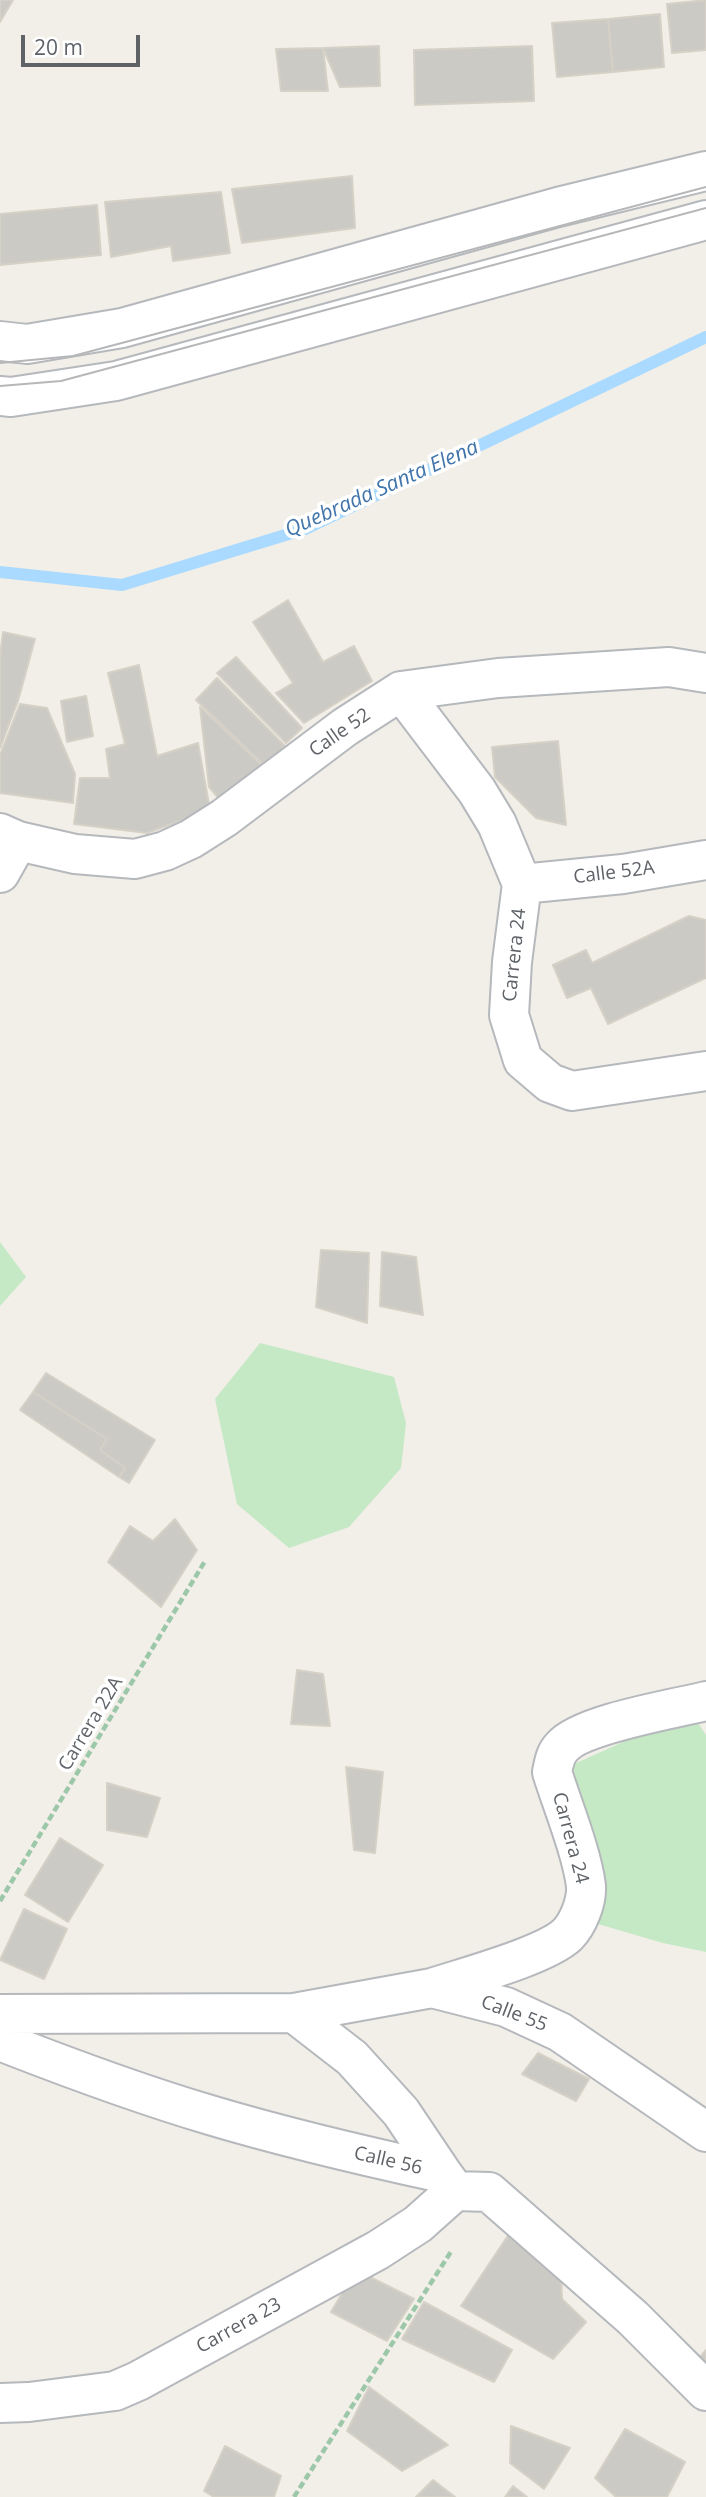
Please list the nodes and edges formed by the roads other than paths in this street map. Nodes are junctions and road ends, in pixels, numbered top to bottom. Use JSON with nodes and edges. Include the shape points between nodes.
{"nodes":[{"id":1,"x":706,"y":170,"type":"edge"},
{"id":2,"x":706,"y":220,"type":"edge"},
{"id":3,"x":0,"y":341,"type":"edge"},
{"id":4,"x":0,"y":396,"type":"edge"},
{"id":5,"x":706,"y":673,"type":"edge"},
{"id":6,"x":401,"y":691,"type":"junction"},
{"id":7,"x":6,"y":849,"type":"edge"},
{"id":8,"x":706,"y":860,"type":"edge"},
{"id":9,"x":522,"y":884,"type":"junction"},
{"id":10,"x":706,"y":1071,"type":"edge"},
{"id":11,"x":706,"y":1701,"type":"edge"},
{"id":12,"x":432,"y":1988,"type":"junction"},
{"id":13,"x":294,"y":2013,"type":"junction"},
{"id":14,"x":0,"y":2014,"type":"edge"},
{"id":15,"x":0,"y":2041,"type":"edge"},
{"id":16,"x":706,"y":2132,"type":"edge"},
{"id":17,"x":462,"y":2185,"type":"junction"},
{"id":18,"x":706,"y":2391,"type":"edge"},
{"id":19,"x":0,"y":2403,"type":"edge"}],
"edges":[{"from":1,"to":3,"type":"street","via":[[122,327],[27,344]]},
{"from":2,"to":4,"type":"street","via":[[116,381]]},
{"from":5,"to":6,"type":"street","name":"Calle 52","via":[[669,667],[498,678]]},
{"from":6,"to":7,"type":"street","name":"Calle 52","via":[[224,818],[166,851],[135,859]]},
{"from":6,"to":9,"type":"street","name":"Carrera 24","via":[[477,791],[497,824]]},
{"from":8,"to":9,"type":"street","name":"Calle 52A"},
{"from":9,"to":10,"type":"street","name":"Carrera 24","via":[[509,1015],[523,1060],[550,1083],[572,1091]]},
{"from":11,"to":12,"type":"street","name":"Carrera 24","via":[[588,1730],[563,1745],[552,1772],[582,1866],[583,1909],[568,1934],[549,1948]]},
{"from":12,"to":13,"type":"street","name":"Calle 55"},
{"from":12,"to":16,"type":"street","name":"Calle 55","via":[[506,2007],[560,2032]]},
{"from":13,"to":14,"type":"street","name":"Calle 55"},
{"from":13,"to":17,"type":"street","via":[[352,2058]]},
{"from":15,"to":17,"type":"street","name":"Calle 56","via":[[209,2115]]},
{"from":17,"to":18,"type":"street","name":"Calle 56","via":[[632,2318]]},
{"from":17,"to":19,"type":"street","name":"Carrera 23","via":[[418,2224],[378,2250],[138,2381],[115,2390]]}]}
